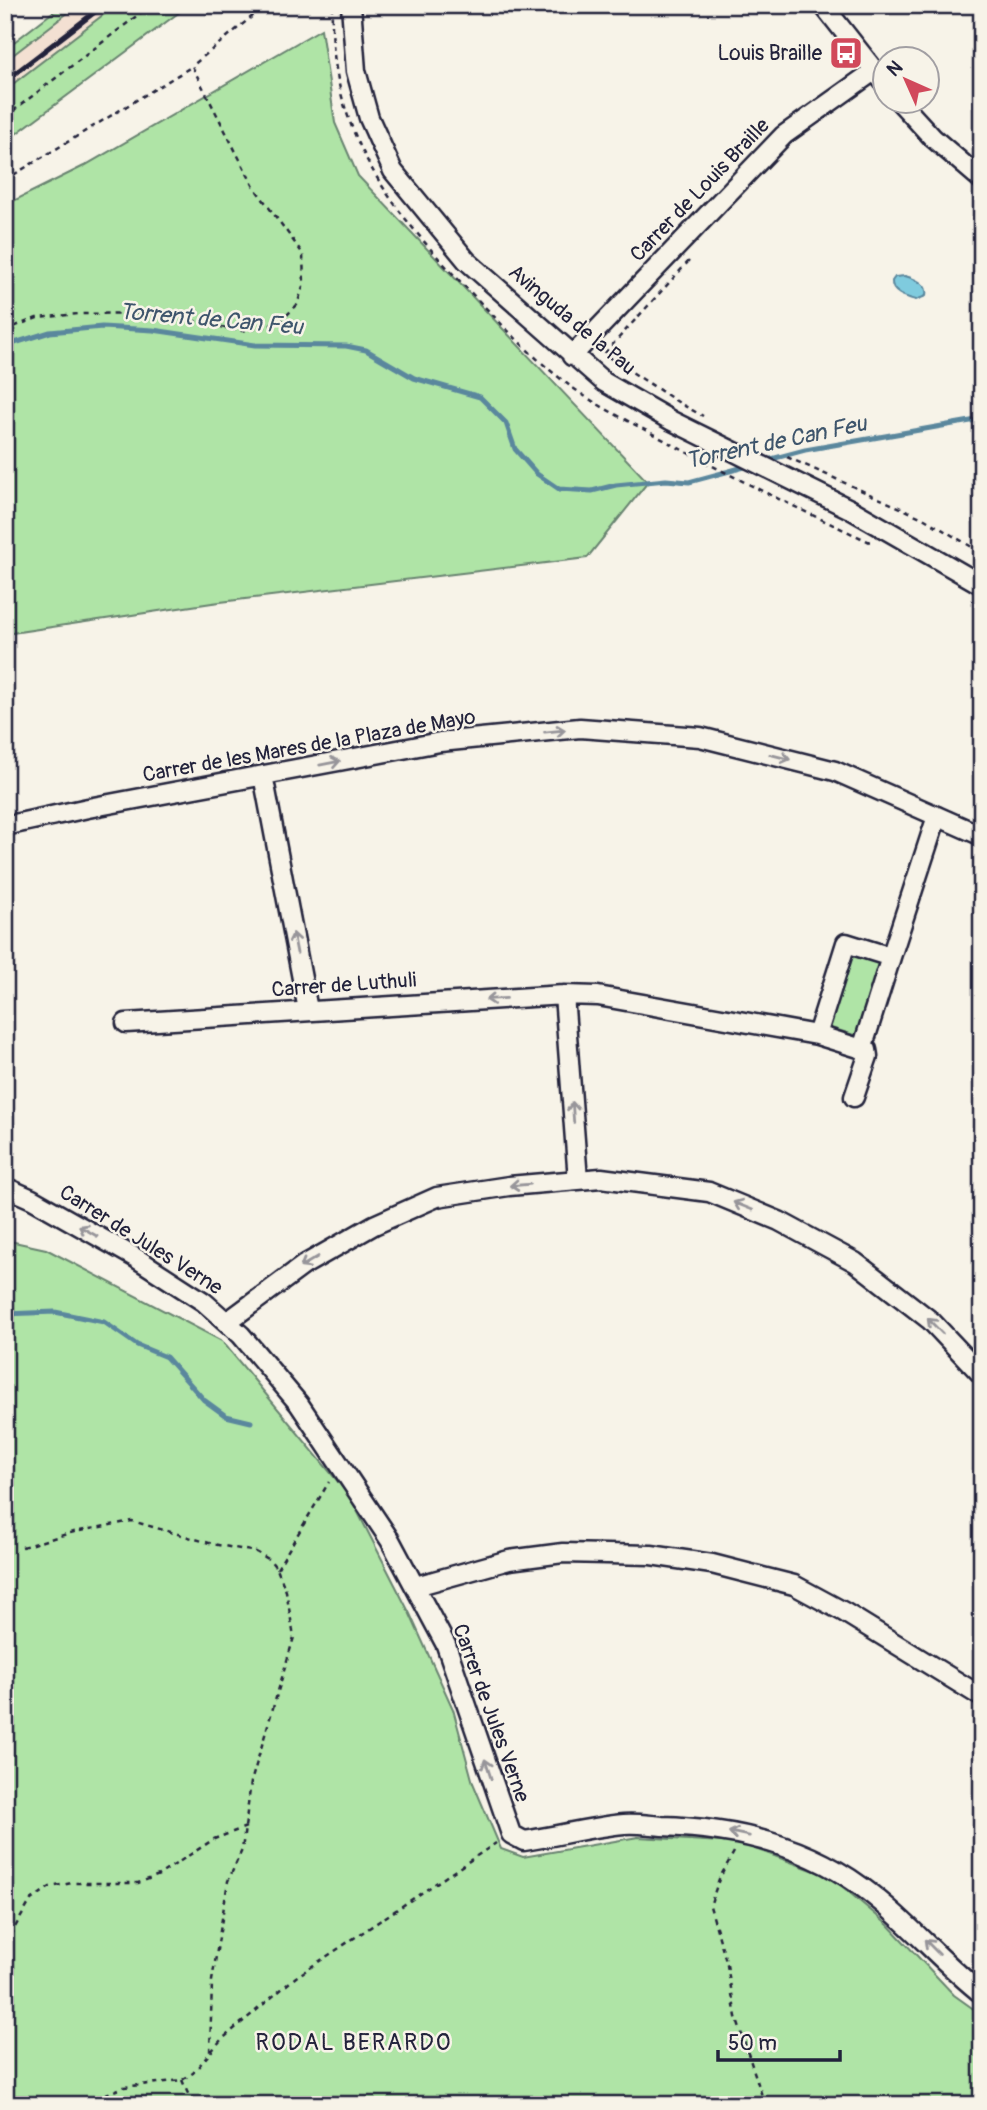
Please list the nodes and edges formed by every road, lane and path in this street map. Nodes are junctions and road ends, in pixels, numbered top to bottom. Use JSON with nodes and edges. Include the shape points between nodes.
{"nodes":[{"id":1,"x":151,"y":5,"type":"edge"},
{"id":2,"x":266,"y":5,"type":"edge"},
{"id":3,"x":351,"y":5,"type":"edge"},
{"id":4,"x":823,"y":5,"type":"edge"},
{"id":5,"x":192,"y":66,"type":"junction"},
{"id":6,"x":872,"y":68,"type":"edge"},
{"id":7,"x":872,"y":83,"type":"edge"},
{"id":8,"x":913,"y":116,"type":"edge"},
{"id":9,"x":5,"y":117,"type":"edge"},
{"id":10,"x":5,"y":180,"type":"edge"},
{"id":11,"x":982,"y":180,"type":"edge"},
{"id":12,"x":696,"y":253,"type":"dead end"},
{"id":13,"x":5,"y":330,"type":"edge"},
{"id":14,"x":572,"y":356,"type":"junction"},
{"id":15,"x":703,"y":416,"type":"dead end"},
{"id":16,"x":782,"y":455,"type":"dead end"},
{"id":17,"x":982,"y":553,"type":"edge"},
{"id":18,"x":982,"y":585,"type":"edge"},
{"id":19,"x":263,"y":775,"type":"junction"},
{"id":20,"x":937,"y":816,"type":"junction"},
{"id":21,"x":5,"y":826,"type":"edge"},
{"id":22,"x":982,"y":836,"type":"edge"},
{"id":23,"x":891,"y":957,"type":"junction"},
{"id":24,"x":564,"y":995,"type":"junction"},
{"id":25,"x":308,"y":1010,"type":"junction"},
{"id":26,"x":126,"y":1023,"type":"dead end"},
{"id":27,"x":817,"y":1035,"type":"junction"},
{"id":28,"x":862,"y":1049,"type":"junction"},
{"id":29,"x":854,"y":1097,"type":"dead end"},
{"id":30,"x":578,"y":1180,"type":"junction"},
{"id":31,"x":5,"y":1187,"type":"edge"},
{"id":32,"x":227,"y":1322,"type":"junction"},
{"id":33,"x":982,"y":1376,"type":"edge"},
{"id":34,"x":342,"y":1466,"type":"junction"},
{"id":35,"x":22,"y":1547,"type":"dead end"},
{"id":36,"x":277,"y":1569,"type":"junction"},
{"id":37,"x":416,"y":1586,"type":"junction"},
{"id":38,"x":982,"y":1697,"type":"edge"},
{"id":39,"x":246,"y":1827,"type":"junction"},
{"id":40,"x":511,"y":1834,"type":"junction"},
{"id":41,"x":744,"y":1835,"type":"junction"},
{"id":42,"x":5,"y":1944,"type":"edge"},
{"id":43,"x":982,"y":1994,"type":"edge"},
{"id":44,"x":210,"y":2053,"type":"junction"},
{"id":45,"x":182,"y":2080,"type":"junction"},
{"id":46,"x":88,"y":2105,"type":"edge"},
{"id":47,"x":193,"y":2105,"type":"edge"},
{"id":48,"x":765,"y":2105,"type":"edge"}],
"edges":[{"from":1,"to":9,"type":"path"},
{"from":2,"to":5,"type":"path"},
{"from":3,"to":14,"type":"street","name":"Avinguda de la Pau","via":[[362,98],[393,170],[467,261]]},
{"from":4,"to":6,"type":"street"},
{"from":5,"to":10,"type":"path"},
{"from":5,"to":13,"type":"path","via":[[254,187],[303,254],[304,285],[297,306],[280,322],[240,331],[155,313],[37,318]]},
{"from":7,"to":14,"type":"street","name":"Carrer de Louis Braille","via":[[784,135]]},
{"from":8,"to":11,"type":"street"},
{"from":12,"to":15,"type":"path","via":[[604,354]]},
{"from":14,"to":18,"type":"street","name":"Avinguda de la Pau","via":[[604,382],[672,421],[850,509]]},
{"from":16,"to":17,"type":"path","via":[[923,518]]},
{"from":19,"to":20,"type":"street","name":"Carrer de les Mares de la Plaza de Mayo","one_way":true,"via":[[440,742],[580,728],[700,737],[835,771]]},
{"from":19,"to":21,"type":"street","name":"Carrer de les Mares de la Plaza de Mayo"},
{"from":25,"to":19,"type":"street","one_way":true},
{"from":20,"to":22,"type":"street","name":"Carrer de les Mares de la Plaza de Mayo"},
{"from":20,"to":23,"type":"street"},
{"from":23,"to":27,"type":"street","via":[[846,943]]},
{"from":23,"to":28,"type":"street"},
{"from":24,"to":25,"type":"street","name":"Carrer de Luthuli","one_way":true},
{"from":24,"to":27,"type":"street","name":"Carrer de Luthuli","via":[[598,996]]},
{"from":30,"to":24,"type":"street","one_way":true},
{"from":25,"to":26,"type":"street","name":"Carrer de Luthuli"},
{"from":27,"to":28,"type":"street","name":"Carrer de Luthuli"},
{"from":28,"to":29,"type":"street","via":[[867,1049],[868,1056]]},
{"from":30,"to":32,"type":"street","one_way":true,"via":[[437,1197],[374,1225],[304,1265]]},
{"from":33,"to":30,"type":"street","one_way":true,"via":[[932,1321],[855,1262],[779,1221],[709,1192],[601,1178]]},
{"from":32,"to":31,"type":"street","name":"Carrer de Jules Verne","one_way":true,"via":[[204,1301],[136,1258]]},
{"from":32,"to":34,"type":"street","name":"Carrer de Jules Verne","via":[[299,1404]]},
{"from":34,"to":36,"type":"path"},
{"from":34,"to":37,"type":"street","name":"Carrer de Jules Verne"},
{"from":35,"to":36,"type":"path","via":[[132,1521],[257,1552]]},
{"from":36,"to":39,"type":"path","via":[[295,1637],[251,1782]]},
{"from":37,"to":38,"type":"street","via":[[509,1560],[563,1553],[650,1555],[712,1564],[794,1586]]},
{"from":40,"to":37,"type":"street","name":"Carrer de Jules Verne","one_way":true,"via":[[446,1645]]},
{"from":39,"to":42,"type":"path","via":[[214,1839],[159,1875],[138,1883],[50,1887],[31,1900]]},
{"from":39,"to":44,"type":"path","via":[[221,1918],[212,1981]]},
{"from":41,"to":40,"type":"street","name":"Carrer de Jules Verne","one_way":true,"via":[[706,1827],[625,1824],[524,1841]]},
{"from":40,"to":44,"type":"path","via":[[296,1977]]},
{"from":43,"to":41,"type":"street","name":"Carrer de Jules Verne","one_way":true,"via":[[862,1887],[809,1856]]},
{"from":41,"to":48,"type":"path","via":[[719,1879],[710,1906],[736,2017]]},
{"from":44,"to":45,"type":"path"},
{"from":45,"to":46,"type":"path","via":[[124,2087]]},
{"from":45,"to":47,"type":"path"}]}
